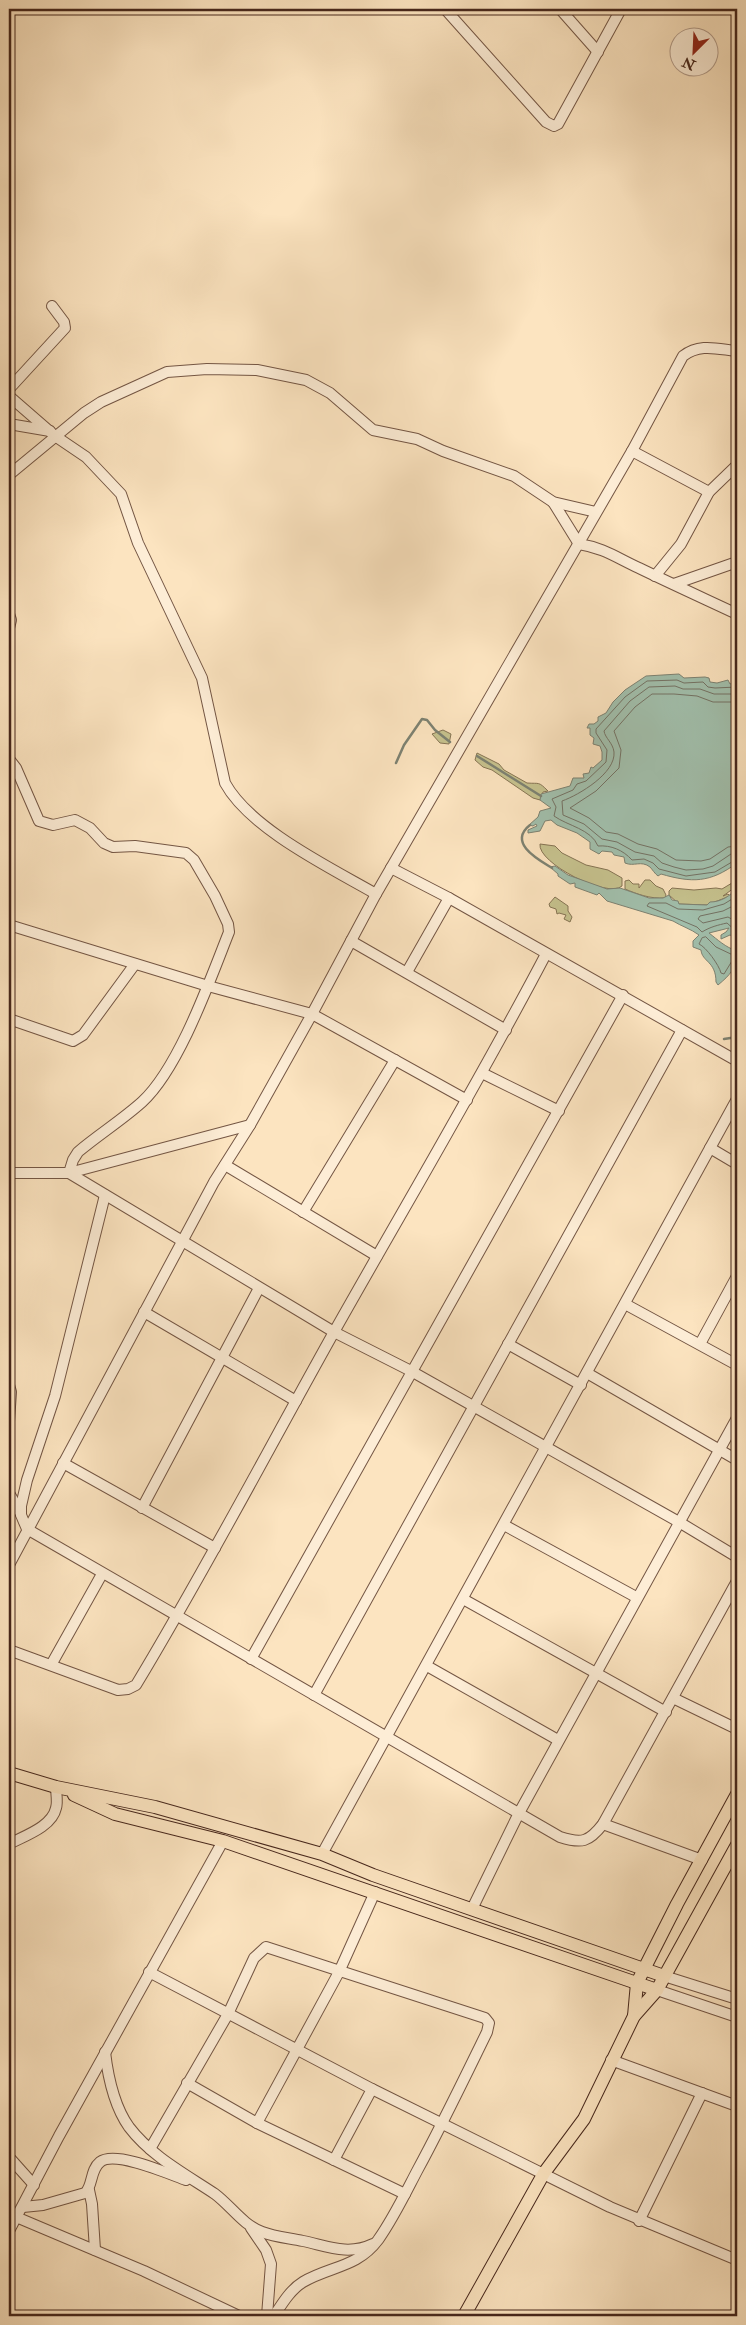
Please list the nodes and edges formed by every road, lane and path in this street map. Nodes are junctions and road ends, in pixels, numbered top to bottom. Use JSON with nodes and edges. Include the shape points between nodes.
{"nodes":[{"id":1,"x":445,"y":9,"type":"edge"},
{"id":2,"x":560,"y":9,"type":"edge"},
{"id":3,"x":621,"y":9,"type":"edge"},
{"id":4,"x":598,"y":52,"type":"junction"},
{"id":5,"x":52,"y":306,"type":"dead end"},
{"id":6,"x":737,"y":351,"type":"edge"},
{"id":7,"x":9,"y":389,"type":"edge"},
{"id":8,"x":9,"y":396,"type":"edge"},
{"id":9,"x":9,"y":424,"type":"edge"},
{"id":10,"x":53,"y":433,"type":"junction"},
{"id":11,"x":632,"y":451,"type":"junction"},
{"id":12,"x":737,"y":465,"type":"edge"},
{"id":13,"x":9,"y":475,"type":"edge"},
{"id":14,"x":709,"y":492,"type":"junction"},
{"id":15,"x":553,"y":502,"type":"junction"},
{"id":16,"x":596,"y":512,"type":"junction"},
{"id":17,"x":579,"y":544,"type":"junction"},
{"id":18,"x":737,"y":562,"type":"edge"},
{"id":19,"x":655,"y":576,"type":"junction"},
{"id":20,"x":674,"y":584,"type":"junction"},
{"id":21,"x":9,"y":614,"type":"edge"},
{"id":22,"x":737,"y":614,"type":"edge"},
{"id":23,"x":9,"y":628,"type":"edge"},
{"id":24,"x":9,"y":759,"type":"edge"},
{"id":25,"x":391,"y":868,"type":"junction"},
{"id":26,"x":376,"y":894,"type":"junction"},
{"id":27,"x":449,"y":898,"type":"junction"},
{"id":28,"x":9,"y":925,"type":"edge"},
{"id":29,"x":351,"y":941,"type":"junction"},
{"id":30,"x":546,"y":954,"type":"junction"},
{"id":31,"x":135,"y":964,"type":"junction"},
{"id":32,"x":407,"y":972,"type":"junction"},
{"id":33,"x":208,"y":986,"type":"junction"},
{"id":34,"x":623,"y":995,"type":"junction"},
{"id":35,"x":312,"y":1014,"type":"junction"},
{"id":36,"x":9,"y":1019,"type":"edge"},
{"id":37,"x":506,"y":1030,"type":"junction"},
{"id":38,"x":682,"y":1030,"type":"junction"},
{"id":39,"x":395,"y":1060,"type":"junction"},
{"id":40,"x":737,"y":1061,"type":"edge"},
{"id":41,"x":482,"y":1072,"type":"junction"},
{"id":42,"x":737,"y":1099,"type":"edge"},
{"id":43,"x":467,"y":1100,"type":"junction"},
{"id":44,"x":559,"y":1110,"type":"junction"},
{"id":45,"x":250,"y":1125,"type":"junction"},
{"id":46,"x":710,"y":1148,"type":"junction"},
{"id":47,"x":737,"y":1164,"type":"edge"},
{"id":48,"x":225,"y":1165,"type":"junction"},
{"id":49,"x":9,"y":1173,"type":"edge"},
{"id":50,"x":70,"y":1173,"type":"junction"},
{"id":51,"x":105,"y":1195,"type":"junction"},
{"id":52,"x":303,"y":1212,"type":"junction"},
{"id":53,"x":183,"y":1243,"type":"junction"},
{"id":54,"x":377,"y":1256,"type":"junction"},
{"id":55,"x":737,"y":1276,"type":"edge"},
{"id":56,"x":259,"y":1288,"type":"junction"},
{"id":57,"x":625,"y":1304,"type":"junction"},
{"id":58,"x":144,"y":1312,"type":"junction"},
{"id":59,"x":334,"y":1332,"type":"junction"},
{"id":60,"x":508,"y":1344,"type":"junction"},
{"id":61,"x":700,"y":1344,"type":"junction"},
{"id":62,"x":221,"y":1357,"type":"junction"},
{"id":63,"x":737,"y":1365,"type":"edge"},
{"id":64,"x":411,"y":1370,"type":"junction"},
{"id":65,"x":587,"y":1373,"type":"junction"},
{"id":66,"x":581,"y":1385,"type":"junction"},
{"id":67,"x":9,"y":1386,"type":"edge"},
{"id":68,"x":296,"y":1401,"type":"junction"},
{"id":69,"x":474,"y":1406,"type":"junction"},
{"id":70,"x":737,"y":1418,"type":"edge"},
{"id":71,"x":9,"y":1421,"type":"edge"},
{"id":72,"x":546,"y":1448,"type":"junction"},
{"id":73,"x":719,"y":1450,"type":"junction"},
{"id":74,"x":737,"y":1460,"type":"edge"},
{"id":75,"x":63,"y":1463,"type":"junction"},
{"id":76,"x":9,"y":1493,"type":"edge"},
{"id":77,"x":142,"y":1508,"type":"junction"},
{"id":78,"x":21,"y":1515,"type":"junction"},
{"id":79,"x":679,"y":1522,"type":"junction"},
{"id":80,"x":504,"y":1525,"type":"junction"},
{"id":81,"x":27,"y":1529,"type":"junction"},
{"id":82,"x":215,"y":1548,"type":"junction"},
{"id":83,"x":737,"y":1557,"type":"edge"},
{"id":84,"x":9,"y":1565,"type":"edge"},
{"id":85,"x":102,"y":1574,"type":"junction"},
{"id":86,"x":737,"y":1581,"type":"edge"},
{"id":87,"x":636,"y":1597,"type":"junction"},
{"id":88,"x":463,"y":1599,"type":"junction"},
{"id":89,"x":177,"y":1617,"type":"junction"},
{"id":90,"x":9,"y":1650,"type":"edge"},
{"id":91,"x":251,"y":1659,"type":"junction"},
{"id":92,"x":51,"y":1665,"type":"junction"},
{"id":93,"x":426,"y":1666,"type":"junction"},
{"id":94,"x":595,"y":1673,"type":"junction"},
{"id":95,"x":314,"y":1695,"type":"junction"},
{"id":96,"x":673,"y":1698,"type":"junction"},
{"id":97,"x":666,"y":1712,"type":"junction"},
{"id":98,"x":737,"y":1729,"type":"edge"},
{"id":99,"x":387,"y":1738,"type":"junction"},
{"id":100,"x":558,"y":1740,"type":"junction"},
{"id":101,"x":9,"y":1773,"type":"edge"},
{"id":102,"x":56,"y":1787,"type":"junction"},
{"id":103,"x":737,"y":1794,"type":"edge"},
{"id":104,"x":519,"y":1813,"type":"junction"},
{"id":105,"x":603,"y":1824,"type":"junction"},
{"id":106,"x":223,"y":1841,"type":"junction"},
{"id":107,"x":9,"y":1844,"type":"edge"},
{"id":108,"x":737,"y":1845,"type":"edge"},
{"id":109,"x":322,"y":1854,"type":"junction"},
{"id":110,"x":702,"y":1860,"type":"junction"},
{"id":111,"x":375,"y":1892,"type":"junction"},
{"id":112,"x":472,"y":1909,"type":"junction"},
{"id":113,"x":644,"y":1969,"type":"junction"},
{"id":114,"x":149,"y":1972,"type":"junction"},
{"id":115,"x":339,"y":1972,"type":"junction"},
{"id":116,"x":664,"y":1976,"type":"junction"},
{"id":117,"x":637,"y":1983,"type":"junction"},
{"id":118,"x":657,"y":1990,"type":"junction"},
{"id":119,"x":737,"y":2000,"type":"edge"},
{"id":120,"x":228,"y":2014,"type":"junction"},
{"id":121,"x":634,"y":2016,"type":"junction"},
{"id":122,"x":737,"y":2017,"type":"edge"},
{"id":123,"x":298,"y":2050,"type":"junction"},
{"id":124,"x":105,"y":2052,"type":"junction"},
{"id":125,"x":611,"y":2060,"type":"junction"},
{"id":126,"x":187,"y":2084,"type":"junction"},
{"id":127,"x":372,"y":2089,"type":"junction"},
{"id":128,"x":702,"y":2093,"type":"junction"},
{"id":129,"x":737,"y":2106,"type":"edge"},
{"id":130,"x":256,"y":2124,"type":"junction"},
{"id":131,"x":442,"y":2124,"type":"junction"},
{"id":132,"x":150,"y":2149,"type":"junction"},
{"id":133,"x":9,"y":2157,"type":"edge"},
{"id":134,"x":334,"y":2160,"type":"junction"},
{"id":135,"x":544,"y":2173,"type":"junction"},
{"id":136,"x":197,"y":2184,"type":"junction"},
{"id":137,"x":34,"y":2185,"type":"junction"},
{"id":138,"x":89,"y":2190,"type":"junction"},
{"id":139,"x":405,"y":2194,"type":"junction"},
{"id":140,"x":23,"y":2207,"type":"junction"},
{"id":141,"x":13,"y":2216,"type":"edge"},
{"id":142,"x":639,"y":2221,"type":"junction"},
{"id":143,"x":249,"y":2225,"type":"junction"},
{"id":144,"x":9,"y":2232,"type":"edge"},
{"id":145,"x":378,"y":2240,"type":"junction"},
{"id":146,"x":96,"y":2250,"type":"junction"},
{"id":147,"x":737,"y":2260,"type":"edge"},
{"id":148,"x":239,"y":2316,"type":"edge"},
{"id":149,"x":267,"y":2316,"type":"edge"},
{"id":150,"x":274,"y":2316,"type":"edge"},
{"id":151,"x":464,"y":2316,"type":"edge"}],
"edges":[{"from":1,"to":4,"type":"street","via":[[550,126],[558,124]]},
{"from":2,"to":4,"type":"street"},
{"from":3,"to":4,"type":"street"},
{"from":5,"to":7,"type":"street","via":[[65,328]]},
{"from":6,"to":11,"type":"street","via":[[703,347],[684,356]]},
{"from":8,"to":10,"type":"street"},
{"from":9,"to":10,"type":"street"},
{"from":10,"to":13,"type":"street"},
{"from":10,"to":15,"type":"street","via":[[101,402],[167,372],[257,370],[306,380],[325,390],[373,430],[408,436],[514,476]]},
{"from":10,"to":26,"type":"street","via":[[92,462],[121,494],[138,543],[202,678],[230,793],[264,826]]},
{"from":11,"to":14,"type":"street"},
{"from":11,"to":16,"type":"street"},
{"from":12,"to":14,"type":"street"},
{"from":14,"to":19,"type":"street","via":[[681,544]]},
{"from":15,"to":16,"type":"street"},
{"from":15,"to":17,"type":"street"},
{"from":16,"to":17,"type":"street"},
{"from":17,"to":19,"type":"street","via":[[614,553]]},
{"from":17,"to":25,"type":"street"},
{"from":18,"to":20,"type":"street"},
{"from":19,"to":20,"type":"street"},
{"from":20,"to":22,"type":"street"},
{"from":21,"to":23,"type":"street"},
{"from":24,"to":33,"type":"street","via":[[39,821],[54,825],[75,820],[90,828],[108,846],[172,850],[186,853],[194,860],[215,896],[229,932]]},
{"from":25,"to":26,"type":"street"},
{"from":25,"to":27,"type":"street"},
{"from":26,"to":29,"type":"street"},
{"from":27,"to":30,"type":"street"},
{"from":27,"to":32,"type":"street"},
{"from":28,"to":31,"type":"street"},
{"from":29,"to":32,"type":"street"},
{"from":29,"to":35,"type":"street"},
{"from":30,"to":34,"type":"street"},
{"from":30,"to":37,"type":"street"},
{"from":31,"to":33,"type":"street"},
{"from":31,"to":36,"type":"street","via":[[78,1040]]},
{"from":32,"to":37,"type":"street"},
{"from":33,"to":35,"type":"street"},
{"from":33,"to":50,"type":"street","via":[[153,1090],[78,1152]]},
{"from":34,"to":38,"type":"street"},
{"from":34,"to":44,"type":"street"},
{"from":35,"to":39,"type":"street"},
{"from":35,"to":45,"type":"street"},
{"from":37,"to":41,"type":"street"},
{"from":38,"to":40,"type":"street"},
{"from":38,"to":60,"type":"street"},
{"from":39,"to":43,"type":"street"},
{"from":39,"to":52,"type":"street"},
{"from":41,"to":43,"type":"street"},
{"from":41,"to":44,"type":"street"},
{"from":42,"to":46,"type":"street"},
{"from":43,"to":54,"type":"street"},
{"from":44,"to":64,"type":"street"},
{"from":45,"to":48,"type":"street"},
{"from":45,"to":50,"type":"street"},
{"from":46,"to":47,"type":"street"},
{"from":46,"to":57,"type":"street"},
{"from":48,"to":52,"type":"street"},
{"from":48,"to":53,"type":"street"},
{"from":49,"to":50,"type":"street"},
{"from":50,"to":51,"type":"street"},
{"from":51,"to":53,"type":"street"},
{"from":51,"to":78,"type":"street","via":[[55,1396],[27,1480]]},
{"from":52,"to":54,"type":"street"},
{"from":53,"to":56,"type":"street"},
{"from":53,"to":58,"type":"street"},
{"from":54,"to":59,"type":"street"},
{"from":55,"to":61,"type":"street"},
{"from":56,"to":59,"type":"street"},
{"from":56,"to":62,"type":"street"},
{"from":57,"to":61,"type":"street"},
{"from":57,"to":65,"type":"street"},
{"from":58,"to":62,"type":"street"},
{"from":58,"to":75,"type":"street"},
{"from":59,"to":64,"type":"street"},
{"from":59,"to":68,"type":"street"},
{"from":60,"to":66,"type":"street"},
{"from":60,"to":69,"type":"street"},
{"from":61,"to":63,"type":"street"},
{"from":62,"to":68,"type":"street"},
{"from":62,"to":77,"type":"street"},
{"from":64,"to":69,"type":"street"},
{"from":64,"to":91,"type":"street"},
{"from":65,"to":66,"type":"street"},
{"from":65,"to":73,"type":"street"},
{"from":66,"to":72,"type":"street"},
{"from":67,"to":71,"type":"street"},
{"from":68,"to":82,"type":"street"},
{"from":69,"to":72,"type":"street"},
{"from":69,"to":95,"type":"street"},
{"from":70,"to":73,"type":"street"},
{"from":72,"to":79,"type":"street"},
{"from":72,"to":80,"type":"street"},
{"from":73,"to":74,"type":"street"},
{"from":73,"to":79,"type":"street"},
{"from":75,"to":77,"type":"street"},
{"from":75,"to":81,"type":"street"},
{"from":76,"to":78,"type":"street"},
{"from":77,"to":82,"type":"street"},
{"from":78,"to":81,"type":"street"},
{"from":79,"to":83,"type":"street"},
{"from":79,"to":87,"type":"street"},
{"from":80,"to":87,"type":"street"},
{"from":80,"to":88,"type":"street"},
{"from":81,"to":84,"type":"street"},
{"from":81,"to":85,"type":"street"},
{"from":82,"to":89,"type":"street"},
{"from":85,"to":89,"type":"street"},
{"from":85,"to":92,"type":"street"},
{"from":86,"to":96,"type":"street"},
{"from":87,"to":94,"type":"street"},
{"from":88,"to":93,"type":"street"},
{"from":88,"to":94,"type":"street"},
{"from":89,"to":91,"type":"street"},
{"from":89,"to":92,"type":"street","via":[[136,1684],[128,1689],[118,1690]]},
{"from":90,"to":92,"type":"street"},
{"from":91,"to":95,"type":"street"},
{"from":93,"to":99,"type":"street"},
{"from":93,"to":100,"type":"street"},
{"from":94,"to":97,"type":"street"},
{"from":94,"to":100,"type":"street"},
{"from":95,"to":99,"type":"street"},
{"from":96,"to":97,"type":"street"},
{"from":96,"to":98,"type":"street"},
{"from":97,"to":105,"type":"street"},
{"from":99,"to":104,"type":"street"},
{"from":99,"to":109,"type":"street"},
{"from":100,"to":104,"type":"street"},
{"from":101,"to":102,"type":"main road"},
{"from":102,"to":106,"type":"main road","via":[[116,1814]]},
{"from":102,"to":107,"type":"street","via":[[56,1808],[52,1818]]},
{"from":102,"to":109,"type":"main road","via":[[155,1807]]},
{"from":103,"to":110,"type":"main road"},
{"from":104,"to":105,"type":"street","via":[[570,1840],[582,1841],[593,1837]]},
{"from":104,"to":112,"type":"street"},
{"from":105,"to":110,"type":"street"},
{"from":106,"to":111,"type":"main road"},
{"from":106,"to":114,"type":"street"},
{"from":108,"to":116,"type":"main road"},
{"from":109,"to":112,"type":"main road","via":[[372,1876]]},
{"from":110,"to":113,"type":"main road"},
{"from":111,"to":115,"type":"street"},
{"from":111,"to":117,"type":"main road"},
{"from":112,"to":113,"type":"main road"},
{"from":113,"to":116,"type":"main road"},
{"from":113,"to":117,"type":"main road"},
{"from":114,"to":120,"type":"street"},
{"from":114,"to":124,"type":"street"},
{"from":115,"to":120,"type":"street","via":[[266,1947],[254,1958]]},
{"from":115,"to":123,"type":"street"},
{"from":115,"to":131,"type":"street","via":[[485,2018],[489,2023]]},
{"from":116,"to":118,"type":"main road"},
{"from":116,"to":119,"type":"street"},
{"from":117,"to":118,"type":"main road"},
{"from":117,"to":121,"type":"main road"},
{"from":118,"to":121,"type":"main road"},
{"from":118,"to":122,"type":"street"},
{"from":120,"to":123,"type":"street"},
{"from":120,"to":126,"type":"street"},
{"from":121,"to":125,"type":"main road"},
{"from":123,"to":127,"type":"street"},
{"from":123,"to":130,"type":"street"},
{"from":124,"to":132,"type":"street","via":[[111,2087],[121,2112]]},
{"from":124,"to":137,"type":"street"},
{"from":125,"to":128,"type":"street"},
{"from":125,"to":135,"type":"main road","via":[[584,2119]]},
{"from":126,"to":130,"type":"street"},
{"from":126,"to":132,"type":"street"},
{"from":127,"to":131,"type":"street"},
{"from":127,"to":134,"type":"street"},
{"from":128,"to":129,"type":"street"},
{"from":128,"to":142,"type":"street"},
{"from":130,"to":134,"type":"street"},
{"from":131,"to":135,"type":"street"},
{"from":131,"to":139,"type":"street"},
{"from":132,"to":136,"type":"street"},
{"from":133,"to":137,"type":"street"},
{"from":134,"to":139,"type":"street"},
{"from":135,"to":142,"type":"street"},
{"from":135,"to":151,"type":"main road"},
{"from":136,"to":138,"type":"street","via":[[148,2166],[111,2158],[100,2162],[94,2170]]},
{"from":136,"to":143,"type":"street","via":[[215,2194]]},
{"from":137,"to":140,"type":"street"},
{"from":138,"to":140,"type":"street","via":[[70,2199]]},
{"from":138,"to":146,"type":"street"},
{"from":139,"to":145,"type":"street"},
{"from":140,"to":141,"type":"street"},
{"from":141,"to":144,"type":"street"},
{"from":141,"to":146,"type":"street"},
{"from":142,"to":147,"type":"street"},
{"from":143,"to":145,"type":"street","via":[[266,2233],[333,2250],[358,2248]]},
{"from":143,"to":149,"type":"street","via":[[266,2250],[271,2264]]},
{"from":145,"to":150,"type":"street","via":[[348,2265],[303,2282],[290,2293]]},
{"from":146,"to":148,"type":"street"}]}
